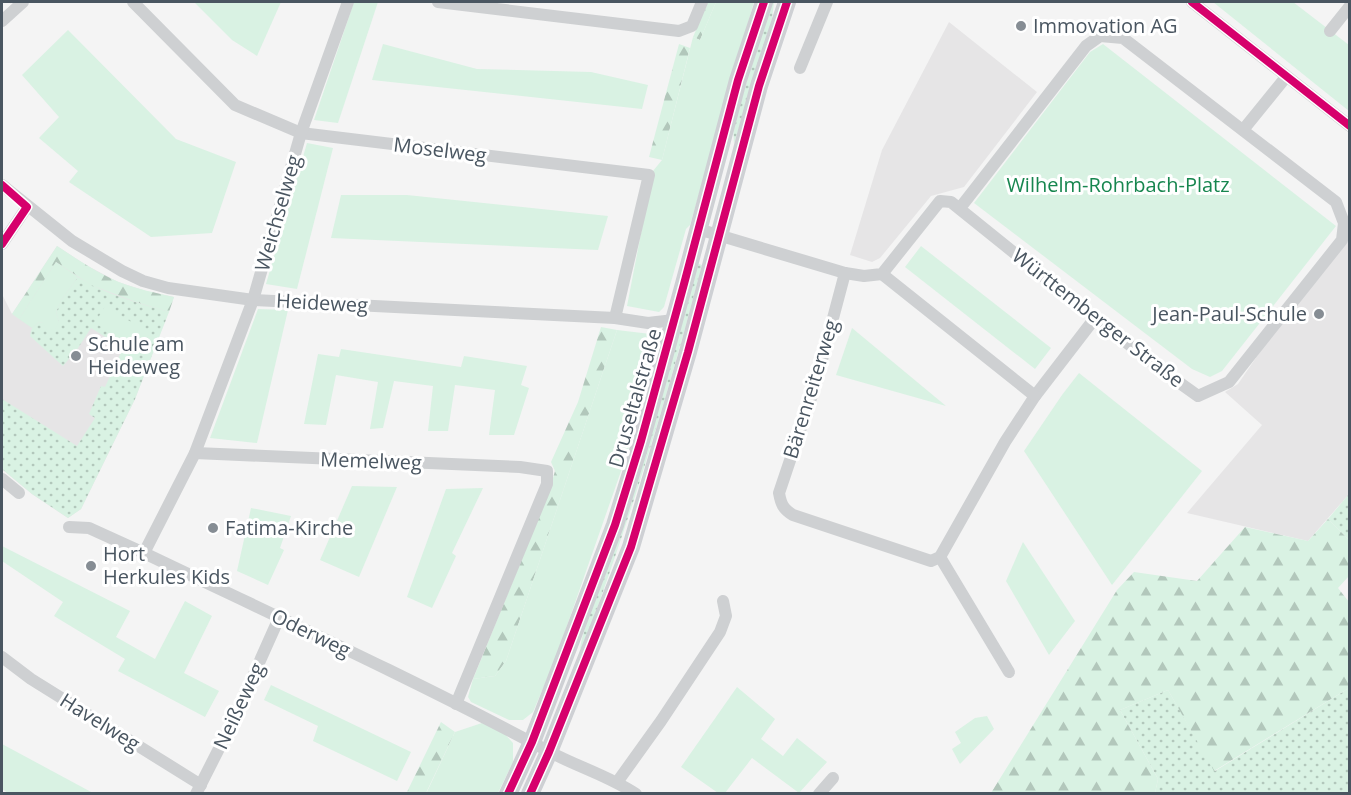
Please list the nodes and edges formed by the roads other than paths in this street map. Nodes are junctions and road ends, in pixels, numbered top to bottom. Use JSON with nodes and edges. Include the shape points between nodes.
{"nodes":[{"id":1,"x":22,"y":2,"type":"edge"},
{"id":2,"x":132,"y":2,"type":"edge"},
{"id":3,"x":348,"y":2,"type":"edge"},
{"id":4,"x":438,"y":2,"type":"edge"},
{"id":5,"x":702,"y":2,"type":"edge"},
{"id":6,"x":764,"y":2,"type":"edge"},
{"id":7,"x":787,"y":2,"type":"edge"},
{"id":8,"x":827,"y":2,"type":"edge"},
{"id":9,"x":1192,"y":2,"type":"edge"},
{"id":10,"x":1350,"y":6,"type":"edge"},
{"id":11,"x":2,"y":21,"type":"edge"},
{"id":12,"x":1330,"y":31,"type":"dead end"},
{"id":13,"x":800,"y":68,"type":"dead end"},
{"id":14,"x":1286,"y":77,"type":"junction"},
{"id":15,"x":1350,"y":126,"type":"edge"},
{"id":16,"x":1243,"y":130,"type":"junction"},
{"id":17,"x":301,"y":133,"type":"junction"},
{"id":18,"x":2,"y":185,"type":"edge"},
{"id":19,"x":27,"y":207,"type":"junction"},
{"id":20,"x":960,"y":208,"type":"junction"},
{"id":21,"x":698,"y":229,"type":"junction"},
{"id":22,"x":719,"y":235,"type":"junction"},
{"id":23,"x":2,"y":244,"type":"edge"},
{"id":24,"x":845,"y":273,"type":"junction"},
{"id":25,"x":882,"y":274,"type":"junction"},
{"id":26,"x":253,"y":300,"type":"junction"},
{"id":27,"x":615,"y":318,"type":"junction"},
{"id":28,"x":1095,"y":318,"type":"junction"},
{"id":29,"x":674,"y":320,"type":"junction"},
{"id":30,"x":1035,"y":396,"type":"junction"},
{"id":31,"x":195,"y":453,"type":"junction"},
{"id":32,"x":2,"y":479,"type":"edge"},
{"id":33,"x":19,"y":494,"type":"dead end"},
{"id":34,"x":69,"y":527,"type":"dead end"},
{"id":35,"x":144,"y":554,"type":"junction"},
{"id":36,"x":940,"y":557,"type":"junction"},
{"id":37,"x":723,"y":601,"type":"dead end"},
{"id":38,"x":279,"y":618,"type":"junction"},
{"id":39,"x":2,"y":657,"type":"edge"},
{"id":40,"x":1009,"y":672,"type":"dead end"},
{"id":41,"x":456,"y":704,"type":"junction"},
{"id":42,"x":531,"y":742,"type":"junction"},
{"id":43,"x":549,"y":752,"type":"junction"},
{"id":44,"x":833,"y":778,"type":"dead end"},
{"id":45,"x":618,"y":782,"type":"junction"},
{"id":46,"x":198,"y":789,"type":"edge"},
{"id":47,"x":507,"y":794,"type":"edge"},
{"id":48,"x":530,"y":794,"type":"edge"},
{"id":49,"x":636,"y":794,"type":"edge"},
{"id":50,"x":819,"y":794,"type":"edge"}],
"edges":[{"from":1,"to":11,"type":"street"},
{"from":2,"to":17,"type":"street","name":"Moselweg","via":[[235,105]]},
{"from":3,"to":17,"type":"street","name":"Weichselweg"},
{"from":4,"to":5,"type":"street","via":[[679,31],[693,26]]},
{"from":6,"to":21,"type":"main road","name":"Druseltalstraße","via":[[738,80]]},
{"from":7,"to":22,"type":"main road","name":"Druseltalstraße","via":[[759,86]]},
{"from":8,"to":13,"type":"street"},
{"from":9,"to":14,"type":"street"},
{"from":10,"to":12,"type":"street"},
{"from":14,"to":15,"type":"street"},
{"from":14,"to":16,"type":"street"},
{"from":16,"to":20,"type":"street","via":[[1123,38],[1100,36],[1086,46]]},
{"from":16,"to":28,"type":"street","name":"Württemberger Straße","via":[[1336,202],[1344,223],[1342,240],[1229,382],[1198,396]]},
{"from":17,"to":26,"type":"street","name":"Weichselweg"},
{"from":17,"to":27,"type":"street","name":"Moselweg","via":[[649,175]]},
{"from":18,"to":19,"type":"street","name":"Heideweg"},
{"from":19,"to":23,"type":"street"},
{"from":19,"to":26,"type":"street","name":"Heideweg","via":[[72,241],[143,281]]},
{"from":20,"to":25,"type":"street","via":[[940,201]]},
{"from":20,"to":28,"type":"street","name":"Württemberger Straße"},
{"from":21,"to":22,"type":"street"},
{"from":21,"to":29,"type":"main road","name":"Druseltalstraße"},
{"from":22,"to":24,"type":"street"},
{"from":22,"to":43,"type":"main road","name":"Druseltalstraße","via":[[632,547]]},
{"from":24,"to":25,"type":"street"},
{"from":24,"to":36,"type":"street","name":"Bärenreiterweg","via":[[815,386],[778,493],[781,504],[784,510],[803,519],[931,561]]},
{"from":25,"to":30,"type":"street"},
{"from":26,"to":27,"type":"street","name":"Heideweg"},
{"from":26,"to":31,"type":"street","name":"Weichselweg"},
{"from":27,"to":29,"type":"street","name":"Heideweg","via":[[648,323]]},
{"from":28,"to":30,"type":"street"},
{"from":29,"to":42,"type":"main road","name":"Druseltalstraße","via":[[615,525]]},
{"from":30,"to":36,"type":"street"},
{"from":31,"to":35,"type":"street","name":"Weichselweg"},
{"from":31,"to":41,"type":"street","name":"Memelweg","via":[[547,471],[547,484]]},
{"from":32,"to":33,"type":"street"},
{"from":34,"to":35,"type":"street","name":"Oderweg","via":[[89,528]]},
{"from":35,"to":38,"type":"street","name":"Oderweg"},
{"from":36,"to":40,"type":"street"},
{"from":37,"to":45,"type":"street","via":[[726,616],[720,632]]},
{"from":38,"to":41,"type":"street","name":"Oderweg"},
{"from":38,"to":46,"type":"street","name":"Neißeweg"},
{"from":39,"to":46,"type":"street","name":"Havelweg"},
{"from":41,"to":42,"type":"street","name":"Oderweg"},
{"from":42,"to":43,"type":"street","name":"Oderweg"},
{"from":42,"to":47,"type":"main road","name":"Druseltalstraße"},
{"from":43,"to":45,"type":"street","name":"Oderweg"},
{"from":43,"to":48,"type":"main road","name":"Druseltalstraße"},
{"from":44,"to":50,"type":"street"},
{"from":45,"to":49,"type":"street","name":"Oderweg"}]}
